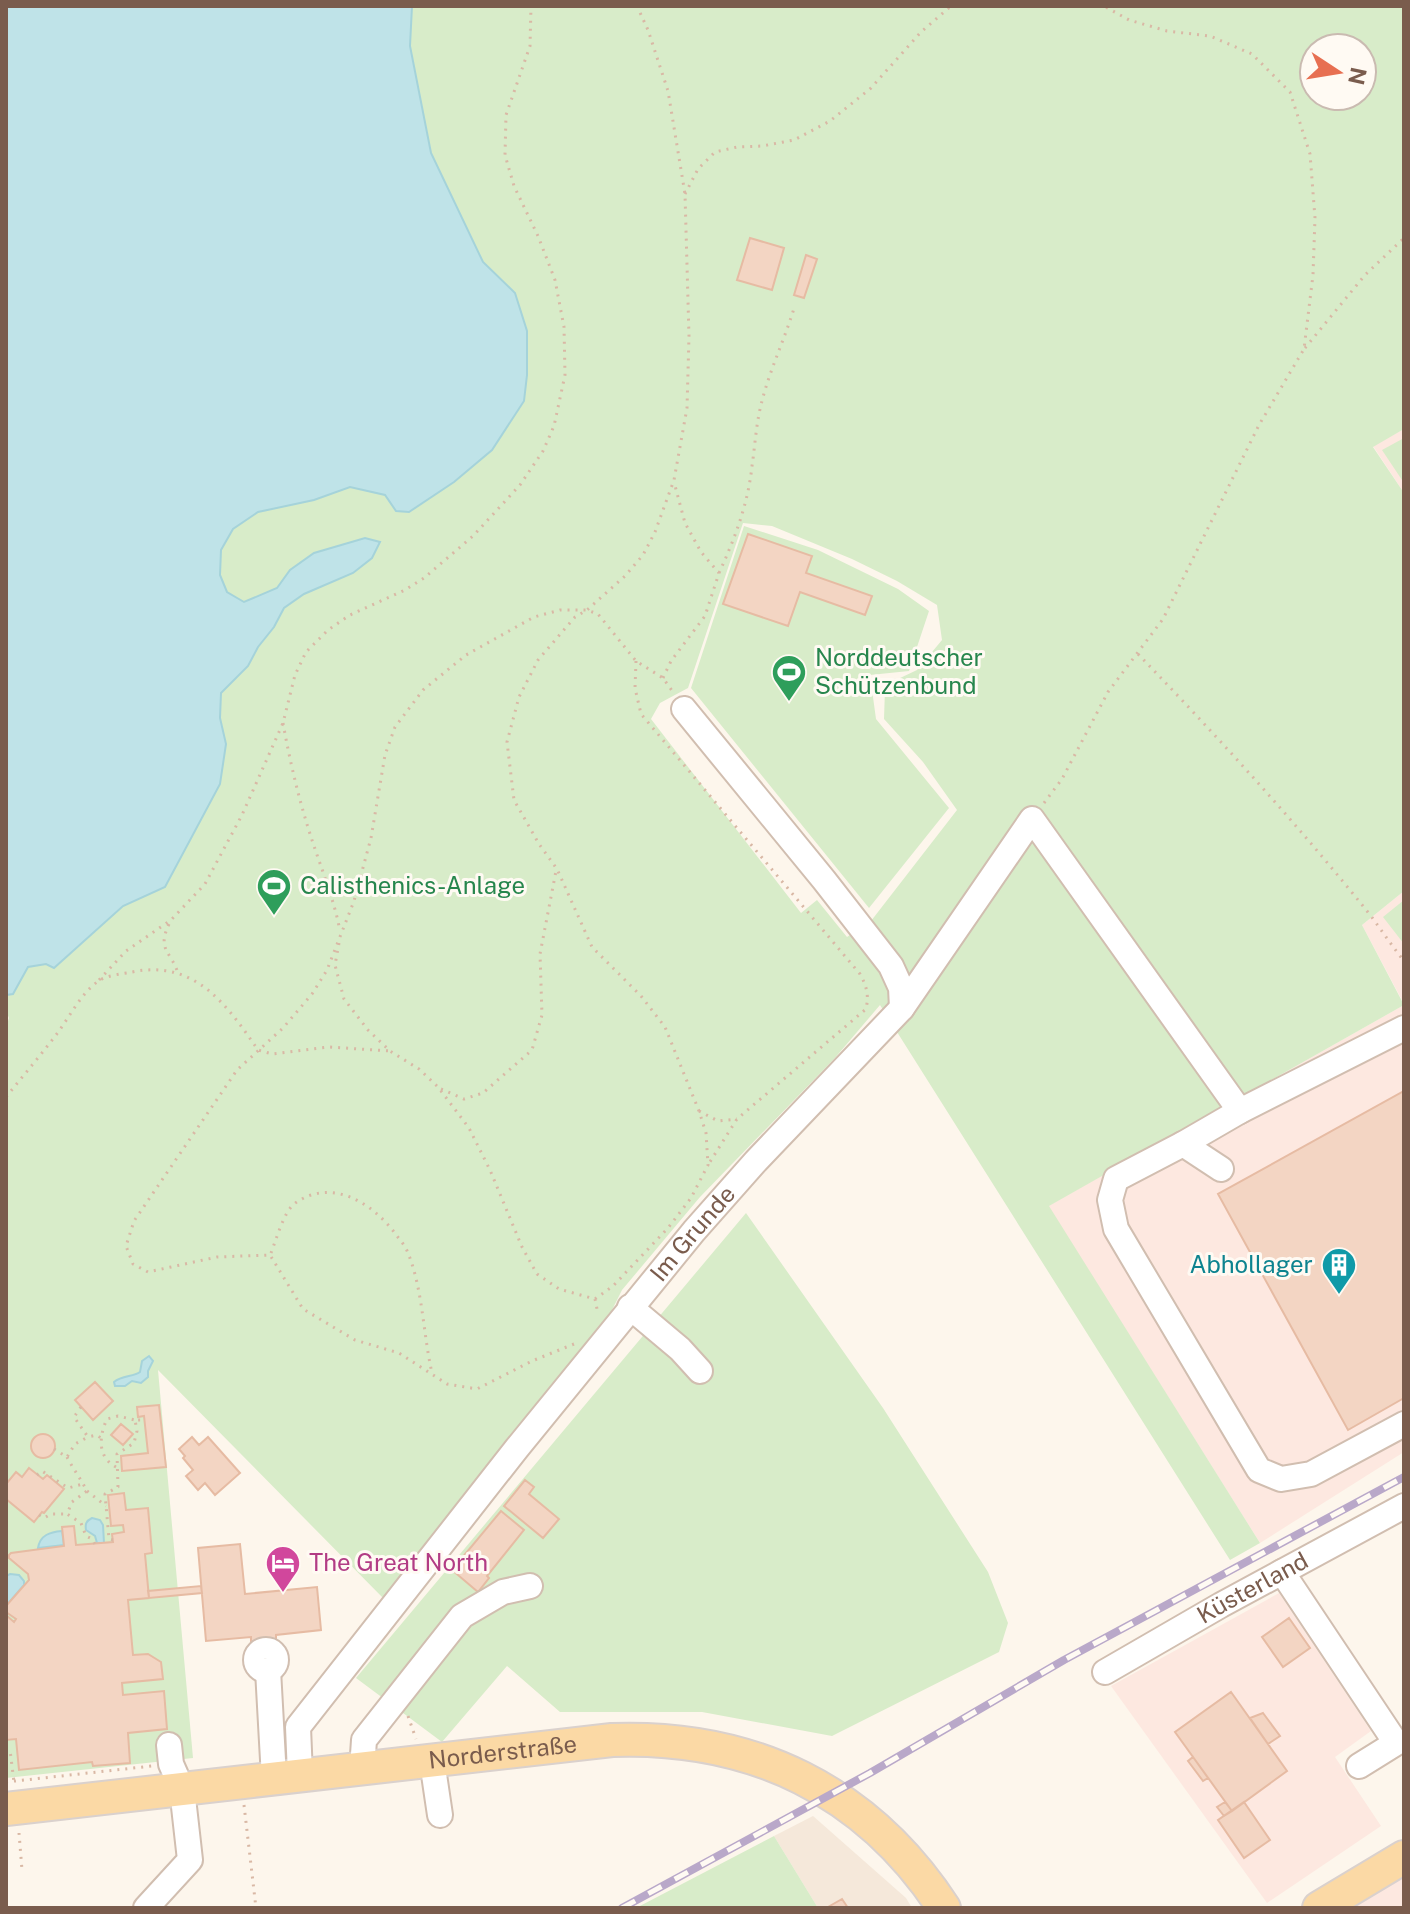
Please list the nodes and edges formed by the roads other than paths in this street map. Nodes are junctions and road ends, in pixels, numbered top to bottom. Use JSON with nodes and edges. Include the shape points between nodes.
{"nodes":[{"id":1,"x":684,"y":709,"type":"road end"},
{"id":2,"x":902,"y":1008,"type":"junction"},
{"id":3,"x":1404,"y":1028,"type":"edge"},
{"id":4,"x":1240,"y":1111,"type":"junction"},
{"id":5,"x":1183,"y":1144,"type":"junction"},
{"id":6,"x":1221,"y":1169,"type":"dead end"},
{"id":7,"x":624,"y":1315,"type":"junction"},
{"id":8,"x":700,"y":1371,"type":"dead end"},
{"id":9,"x":1404,"y":1424,"type":"edge"},
{"id":10,"x":1401,"y":1514,"type":"edge"},
{"id":11,"x":1282,"y":1572,"type":"junction"},
{"id":12,"x":530,"y":1586,"type":"dead end"},
{"id":13,"x":268,"y":1670,"type":"dead end"},
{"id":14,"x":1105,"y":1672,"type":"dead end"},
{"id":15,"x":169,"y":1745,"type":"dead end"},
{"id":16,"x":432,"y":1761,"type":"junction"},
{"id":17,"x":1359,"y":1766,"type":"dead end"},
{"id":18,"x":362,"y":1769,"type":"junction"},
{"id":19,"x":287,"y":1777,"type":"junction"},
{"id":20,"x":182,"y":1789,"type":"junction"},
{"id":21,"x":12,"y":1799,"type":"edge"},
{"id":22,"x":440,"y":1815,"type":"dead end"},
{"id":23,"x":1404,"y":1857,"type":"edge"},
{"id":24,"x":146,"y":1908,"type":"edge"},
{"id":25,"x":944,"y":1908,"type":"edge"},
{"id":26,"x":1319,"y":1908,"type":"edge"}],
"edges":[{"from":1,"to":2,"type":"street","via":[[891,966],[901,988]]},
{"from":2,"to":4,"type":"street","name":"Im Grunde","via":[[1032,819]]},
{"from":2,"to":7,"type":"street","name":"Im Grunde","via":[[756,1161]]},
{"from":3,"to":4,"type":"street"},
{"from":4,"to":5,"type":"street"},
{"from":5,"to":6,"type":"street"},
{"from":5,"to":9,"type":"street","via":[[1116,1179],[1110,1200],[1116,1229],[1259,1470],[1281,1479],[1311,1474]]},
{"from":7,"to":8,"type":"street","via":[[680,1349]]},
{"from":7,"to":19,"type":"street","name":"Im Grunde","via":[[298,1727]]},
{"from":10,"to":11,"type":"street","name":"Küsterland"},
{"from":11,"to":14,"type":"street","name":"Küsterland"},
{"from":11,"to":17,"type":"street","via":[[1396,1743]]},
{"from":12,"to":18,"type":"street","via":[[503,1592],[462,1616],[364,1740]]},
{"from":13,"to":19,"type":"street"},
{"from":15,"to":20,"type":"street"},
{"from":16,"to":18,"type":"main road","name":"Norderstraße"},
{"from":16,"to":22,"type":"street"},
{"from":16,"to":25,"type":"main road","name":"Norderstraße","via":[[612,1740],[724,1749],[792,1773],[844,1803],[905,1858]]},
{"from":18,"to":19,"type":"main road","name":"Norderstraße"},
{"from":19,"to":20,"type":"main road","name":"Norderstraße"},
{"from":20,"to":21,"type":"main road","name":"Norderstraße"},
{"from":20,"to":24,"type":"street","via":[[190,1860]]},
{"from":23,"to":26,"type":"main road"}]}
